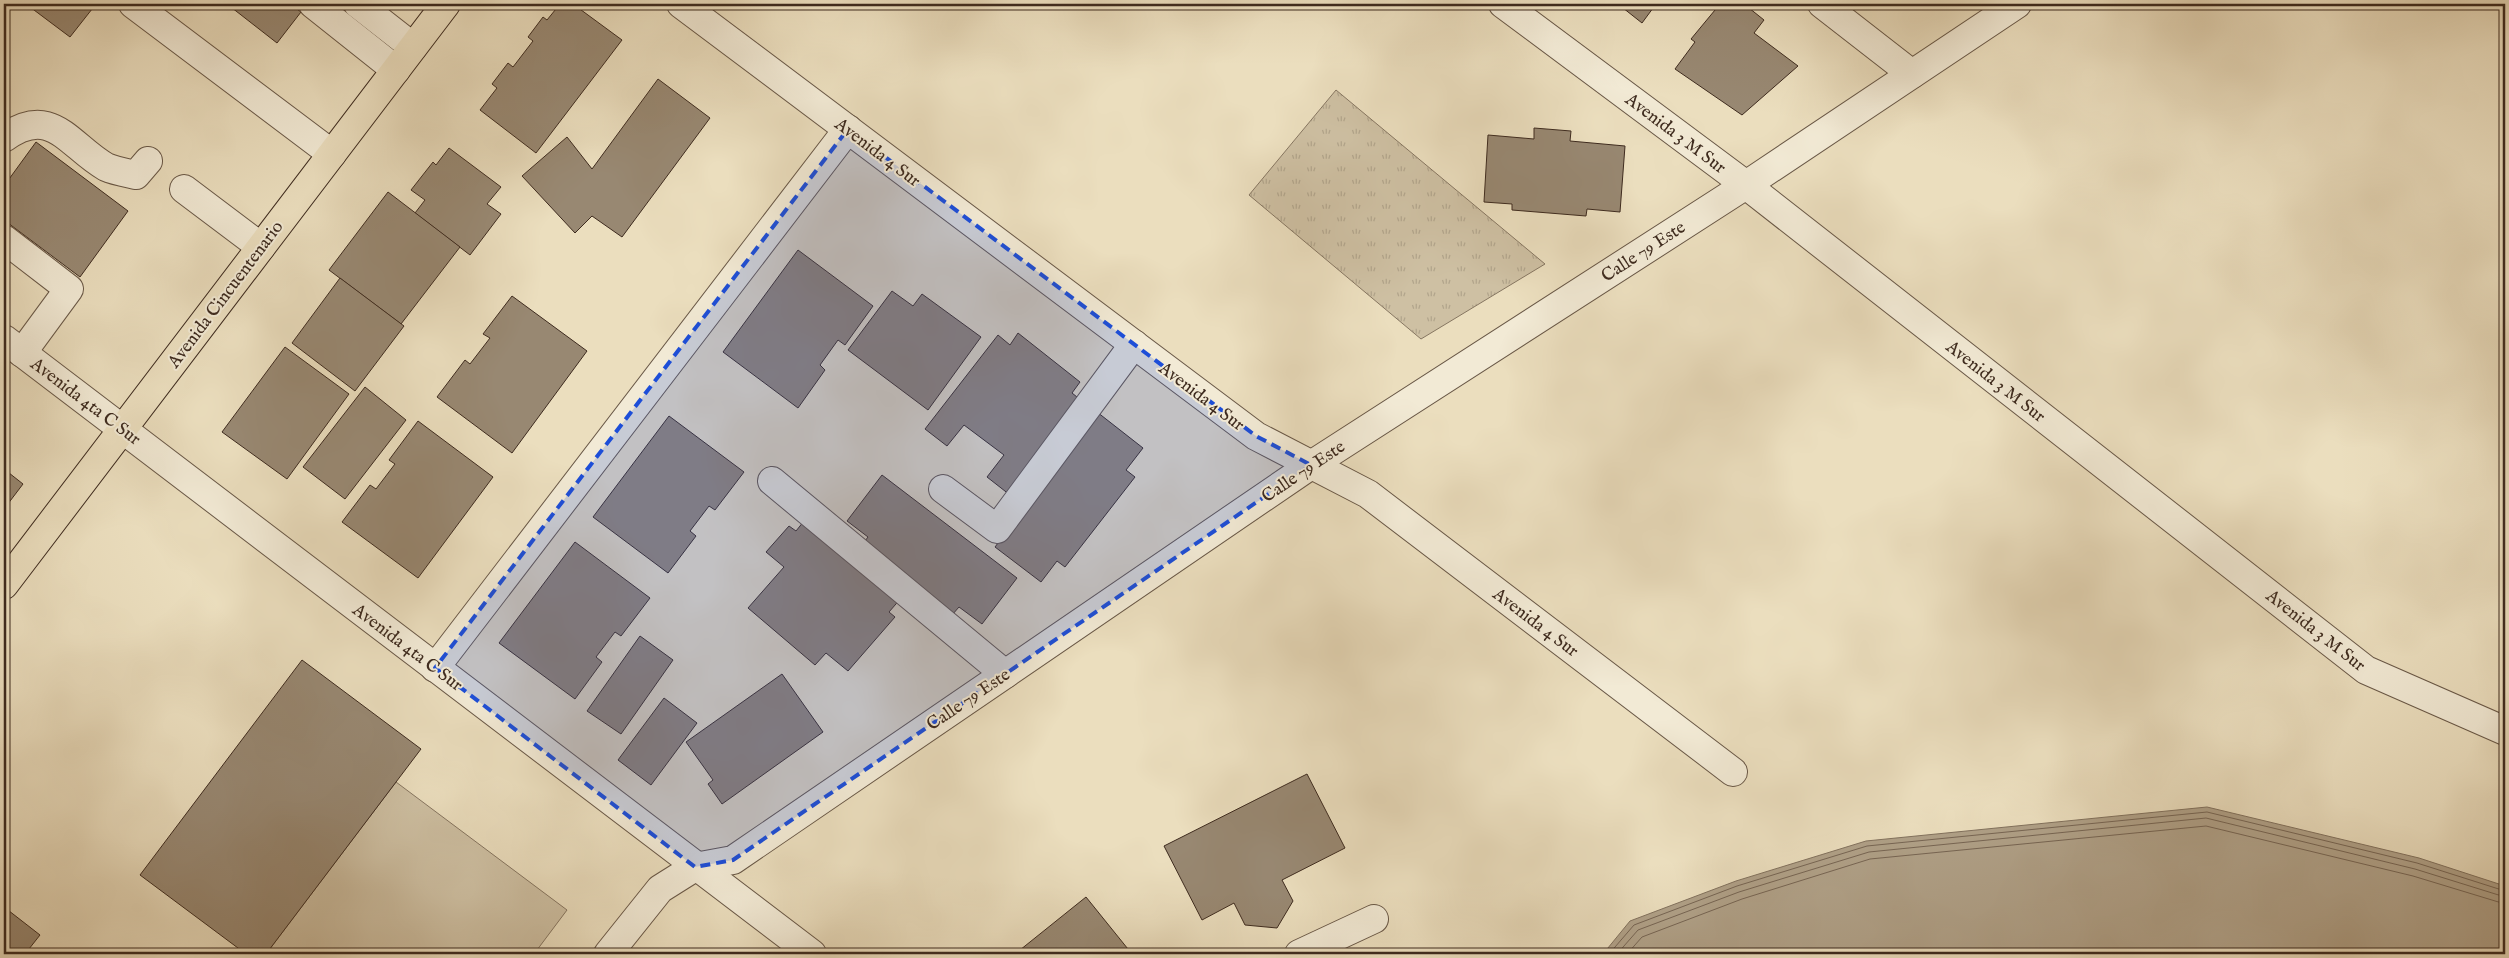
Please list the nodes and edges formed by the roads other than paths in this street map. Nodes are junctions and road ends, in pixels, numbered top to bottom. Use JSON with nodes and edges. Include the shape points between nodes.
{"nodes":[{"id":1,"x":133,"y":4,"type":"edge"},
{"id":2,"x":313,"y":4,"type":"edge"},
{"id":3,"x":358,"y":4,"type":"edge"},
{"id":4,"x":446,"y":4,"type":"edge"},
{"id":5,"x":681,"y":4,"type":"edge"},
{"id":6,"x":1503,"y":4,"type":"edge"},
{"id":7,"x":1822,"y":4,"type":"edge"},
{"id":8,"x":2017,"y":4,"type":"edge"},
{"id":9,"x":413,"y":47,"type":"junction"},
{"id":10,"x":396,"y":70,"type":"junction"},
{"id":11,"x":1912,"y":74,"type":"junction"},
{"id":12,"x":848,"y":129,"type":"junction"},
{"id":13,"x":4,"y":138,"type":"edge"},
{"id":14,"x":332,"y":154,"type":"junction"},
{"id":15,"x":148,"y":161,"type":"dead end"},
{"id":16,"x":1746,"y":185,"type":"junction"},
{"id":17,"x":184,"y":189,"type":"dead end"},
{"id":18,"x":4,"y":239,"type":"edge"},
{"id":19,"x":261,"y":247,"type":"junction"},
{"id":20,"x":1134,"y":344,"type":"junction"},
{"id":21,"x":13,"y":346,"type":"edge"},
{"id":22,"x":123,"y":429,"type":"junction"},
{"id":23,"x":1311,"y":465,"type":"junction"},
{"id":24,"x":772,"y":481,"type":"dead end"},
{"id":25,"x":943,"y":488,"type":"dead end"},
{"id":26,"x":4,"y":585,"type":"edge"},
{"id":27,"x":435,"y":668,"type":"junction"},
{"id":28,"x":1004,"y":674,"type":"junction"},
{"id":29,"x":2505,"y":731,"type":"edge"},
{"id":30,"x":1733,"y":772,"type":"dead end"},
{"id":31,"x":695,"y":867,"type":"junction"},
{"id":32,"x":1374,"y":919,"type":"dead end"},
{"id":33,"x":608,"y":954,"type":"edge"},
{"id":34,"x":812,"y":954,"type":"edge"},
{"id":35,"x":1299,"y":954,"type":"edge"}],
"edges":[{"from":1,"to":14,"type":"street"},
{"from":2,"to":10,"type":"street"},
{"from":3,"to":9,"type":"street"},
{"from":4,"to":9,"type":"main road","name":"Avenida Cincuentenario"},
{"from":5,"to":12,"type":"street","name":"Avenida 4 Sur"},
{"from":6,"to":16,"type":"street","name":"Avenida 3 M Sur"},
{"from":7,"to":11,"type":"street"},
{"from":8,"to":11,"type":"street","name":"Calle 79 Este"},
{"from":9,"to":10,"type":"main road","name":"Avenida Cincuentenario"},
{"from":10,"to":14,"type":"main road","name":"Avenida Cincuentenario"},
{"from":11,"to":16,"type":"street","name":"Calle 79 Este"},
{"from":12,"to":20,"type":"street","name":"Avenida 4 Sur"},
{"from":12,"to":27,"type":"street"},
{"from":13,"to":15,"type":"street","via":[[28,124],[57,128],[107,167],[136,175]]},
{"from":14,"to":19,"type":"main road","name":"Avenida Cincuentenario"},
{"from":16,"to":23,"type":"street","name":"Calle 79 Este"},
{"from":16,"to":29,"type":"street","name":"Avenida 3 M Sur","via":[[2366,670]]},
{"from":17,"to":19,"type":"street"},
{"from":18,"to":21,"type":"street","via":[[69,289]]},
{"from":19,"to":22,"type":"main road","name":"Avenida Cincuentenario"},
{"from":20,"to":23,"type":"street","name":"Avenida 4 Sur","via":[[1256,436]]},
{"from":20,"to":25,"type":"street","via":[[997,529]]},
{"from":21,"to":22,"type":"street","name":"Avenida 4ta C Sur"},
{"from":22,"to":26,"type":"main road","name":"Avenida Cincuentenario"},
{"from":22,"to":27,"type":"street","name":"Avenida 4ta C Sur"},
{"from":23,"to":28,"type":"street","name":"Calle 79 Este"},
{"from":23,"to":30,"type":"street","name":"Avenida 4 Sur","via":[[1368,494]]},
{"from":24,"to":28,"type":"street"},
{"from":27,"to":31,"type":"street","name":"Avenida 4ta C Sur"},
{"from":28,"to":31,"type":"street","name":"Calle 79 Este","via":[[733,860]]},
{"from":31,"to":33,"type":"street","name":"Calle 79 Este","via":[[660,888]]},
{"from":31,"to":34,"type":"street","name":"Avenida 4ta C Sur"},
{"from":32,"to":35,"type":"street"}]}
